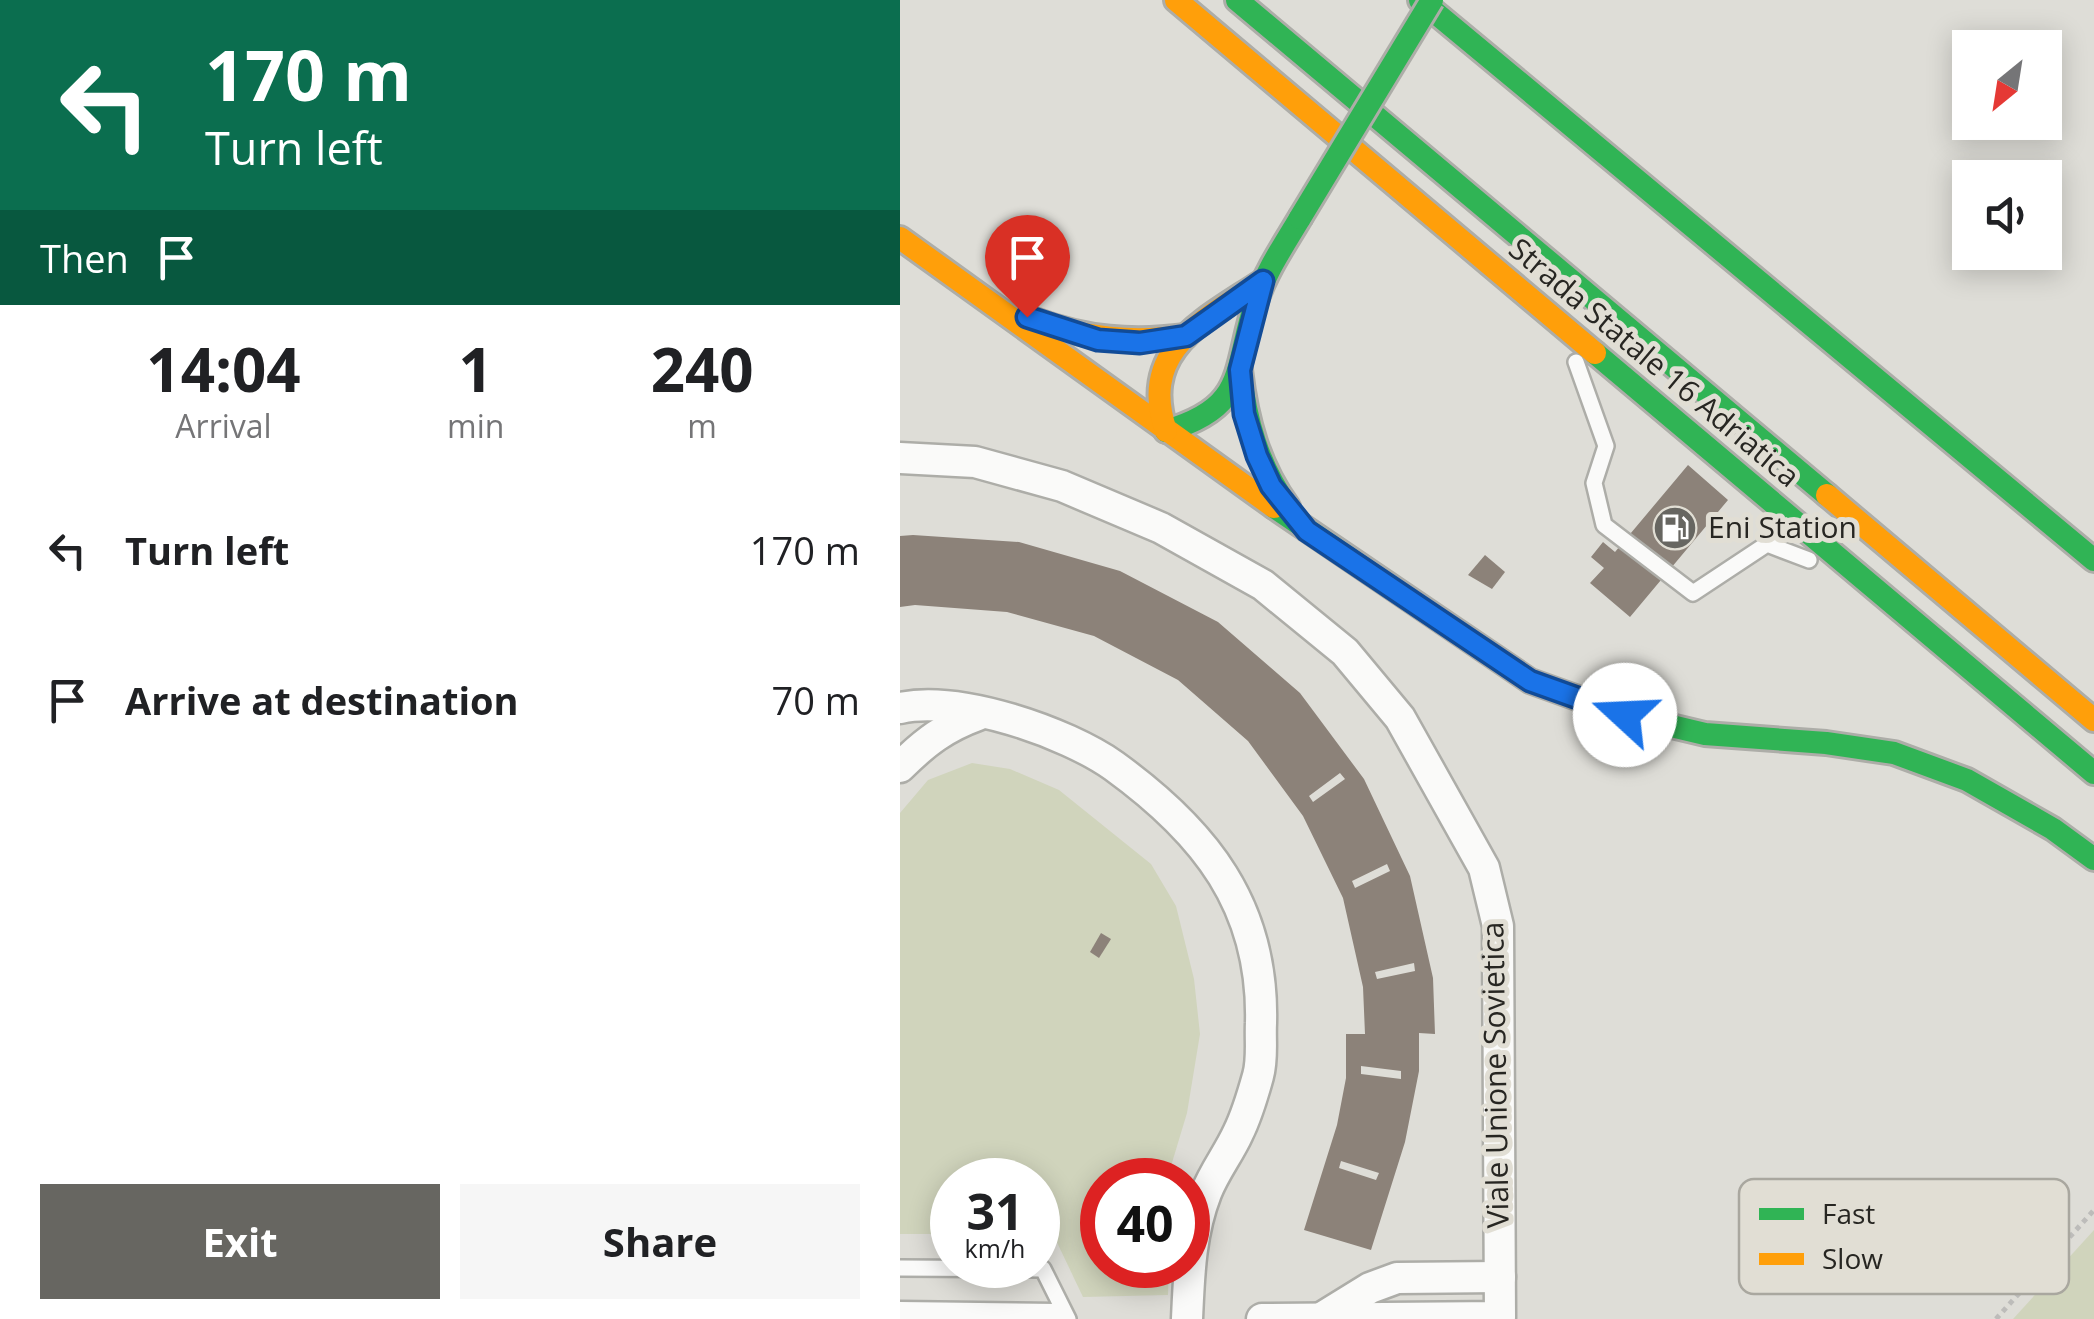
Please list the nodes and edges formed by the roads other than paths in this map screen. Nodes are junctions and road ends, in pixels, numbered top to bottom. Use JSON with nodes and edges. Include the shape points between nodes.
{"nodes":[{"id":1,"x":1176,"y":0,"type":"edge"},
{"id":2,"x":1237,"y":0,"type":"edge"},
{"id":3,"x":1420,"y":0,"type":"edge"},
{"id":4,"x":1432,"y":0,"type":"edge"},
{"id":5,"x":1384,"y":175,"type":"junction"},
{"id":6,"x":1425,"y":230,"type":"dead end"},
{"id":7,"x":900,"y":238,"type":"edge"},
{"id":8,"x":1263,"y":281,"type":"junction"},
{"id":9,"x":997,"y":306,"type":"junction"},
{"id":10,"x":1186,"y":336,"type":"junction"},
{"id":11,"x":1564,"y":352,"type":"dead end"},
{"id":12,"x":1240,"y":370,"type":"junction"},
{"id":13,"x":1166,"y":430,"type":"junction"},
{"id":14,"x":900,"y":458,"type":"edge"},
{"id":15,"x":1307,"y":531,"type":"junction"},
{"id":16,"x":2094,"y":560,"type":"edge"},
{"id":17,"x":1825,"y":573,"type":"dead end"},
{"id":18,"x":1902,"y":633,"type":"dead end"},
{"id":19,"x":900,"y":708,"type":"edge"},
{"id":20,"x":986,"y":712,"type":"junction"},
{"id":21,"x":2032,"y":720,"type":"junction"},
{"id":22,"x":2094,"y":720,"type":"edge"},
{"id":23,"x":900,"y":767,"type":"edge"},
{"id":24,"x":2094,"y":773,"type":"edge"},
{"id":25,"x":2094,"y":859,"type":"edge"},
{"id":26,"x":900,"y":1268,"type":"edge"},
{"id":27,"x":1500,"y":1277,"type":"junction"},
{"id":28,"x":900,"y":1318,"type":"edge"},
{"id":29,"x":1321,"y":1318,"type":"edge"},
{"id":30,"x":1055,"y":1319,"type":"edge"},
{"id":31,"x":1068,"y":1319,"type":"edge"},
{"id":32,"x":1187,"y":1319,"type":"edge"},
{"id":33,"x":1262,"y":1319,"type":"edge"}],
"edges":[{"from":1,"to":5,"type":"main road","name":"Strada Statale 16 Adriatica"},
{"from":2,"to":22,"type":"main road","name":"Strada Statale 16 Adriatica"},
{"from":3,"to":16,"type":"main road"},
{"from":4,"to":8,"type":"main road","bridge":true},
{"from":5,"to":6,"type":"lane"},
{"from":5,"to":21,"type":"main road","name":"Strada Statale 16 Adriatica"},
{"from":7,"to":9,"type":"main road"},
{"from":8,"to":10,"type":"main road"},
{"from":8,"to":12,"type":"main road"},
{"from":9,"to":10,"type":"main road","via":[[1098,340]]},
{"from":9,"to":13,"type":"main road"},
{"from":10,"to":13,"type":"main road","via":[[1159,378],[1157,402]]},
{"from":11,"to":17,"type":"lane","via":[[1579,364],[1606,446],[1594,483],[1604,525],[1693,592],[1768,544]]},
{"from":12,"to":13,"type":"main road","via":[[1212,414]]},
{"from":12,"to":15,"type":"main road","via":[[1257,456]]},
{"from":13,"to":15,"type":"main road"},
{"from":14,"to":27,"type":"street","name":"Viale Unione Sovietica","via":[[1016,471],[1161,528],[1263,585],[1344,652],[1400,718],[1484,868],[1498,926]]},
{"from":15,"to":25,"type":"main road","via":[[1530,681],[1625,715],[1705,734],[1894,754],[1967,780]]},
{"from":18,"to":21,"type":"lane","via":[[1978,694]]},
{"from":19,"to":20,"type":"street"},
{"from":20,"to":23,"type":"street","via":[[937,733]]},
{"from":20,"to":32,"type":"street","via":[[1087,746],[1154,796],[1223,871],[1248,923],[1261,1006],[1260,1072],[1240,1131],[1206,1191],[1190,1246]]},
{"from":21,"to":24,"type":"main road","name":"Strada Statale 16 Adriatica"},
{"from":26,"to":31,"type":"lane","via":[[1043,1270]]},
{"from":27,"to":29,"type":"street","via":[[1397,1278]]},
{"from":27,"to":29,"type":"street","name":"Viale Unione Sovietica","via":[[1500,1316]]},
{"from":28,"to":30,"type":"street"},
{"from":29,"to":33,"type":"street"}]}
